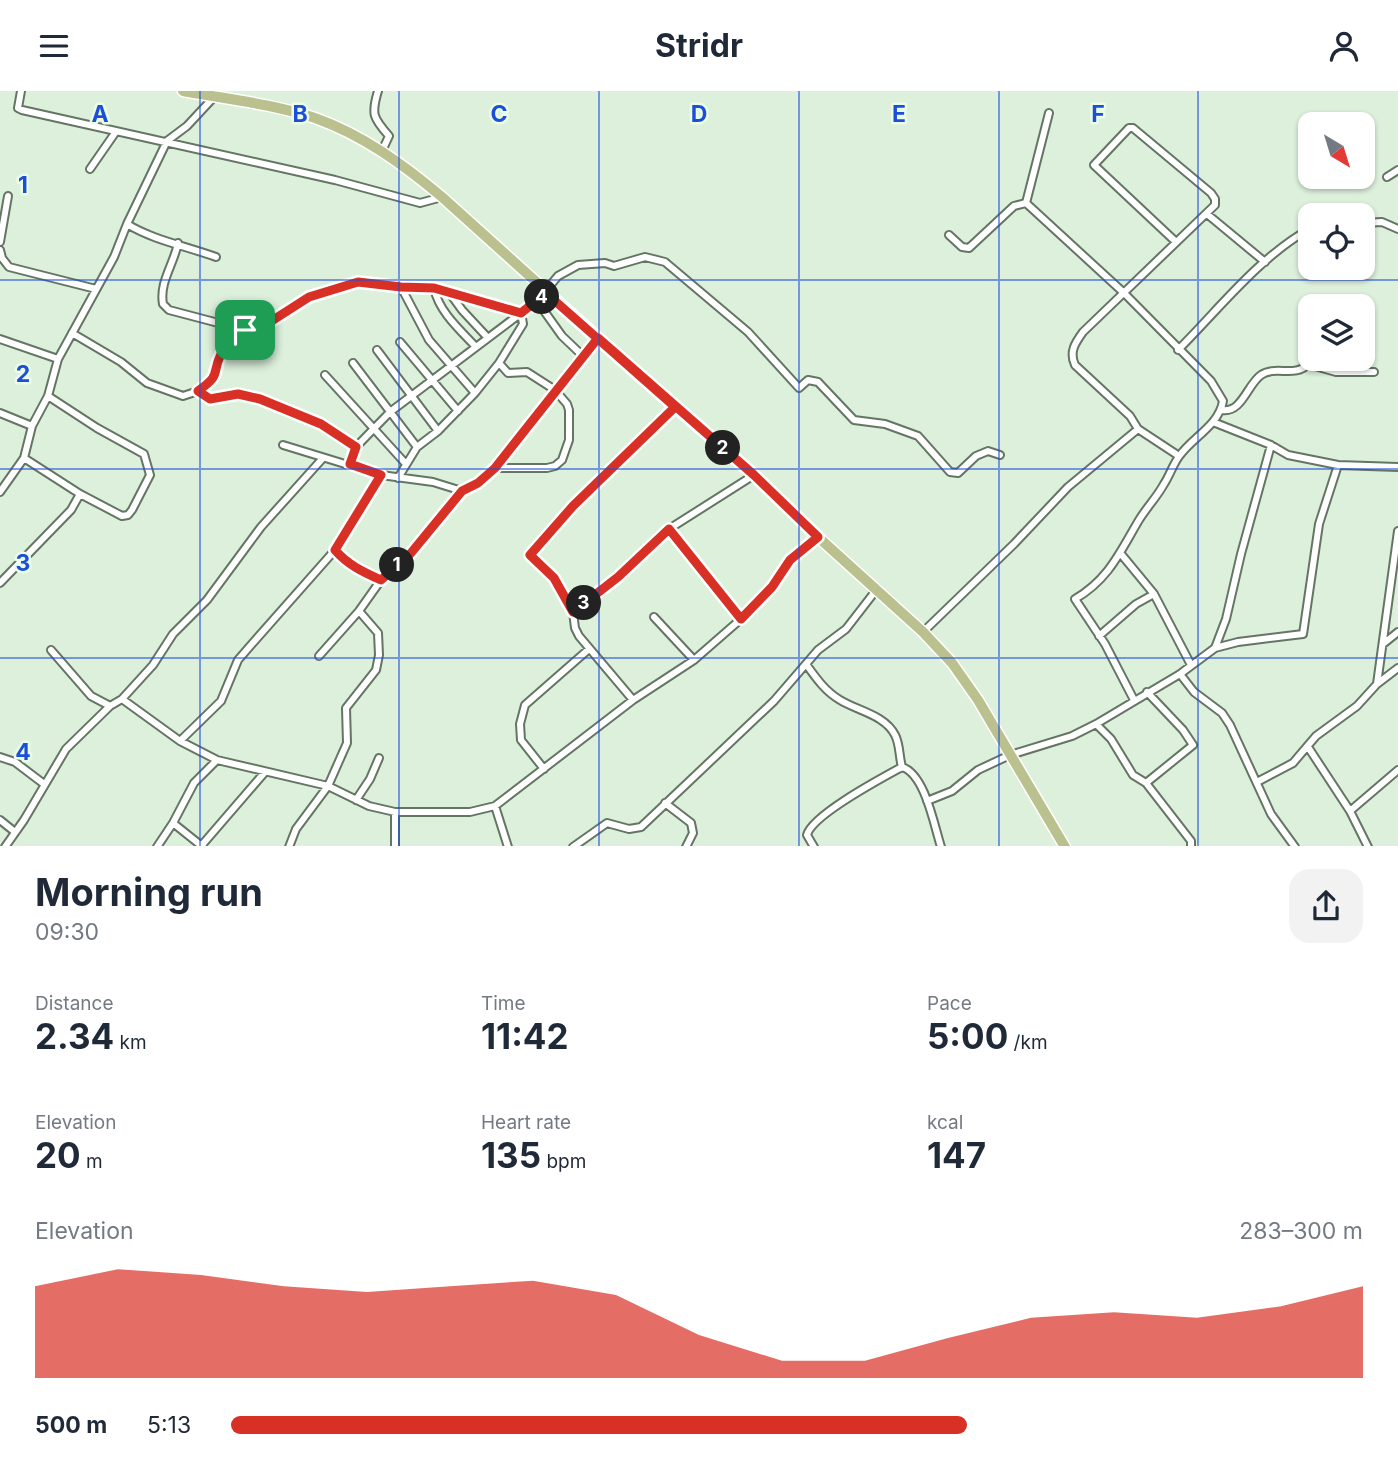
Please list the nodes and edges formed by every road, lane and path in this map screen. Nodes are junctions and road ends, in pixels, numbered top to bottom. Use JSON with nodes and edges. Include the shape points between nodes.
{"nodes":[{"id":1,"x":21,"y":91,"type":"edge"},
{"id":2,"x":183,"y":91,"type":"edge"},
{"id":3,"x":378,"y":91,"type":"edge"},
{"id":4,"x":214,"y":97,"type":"junction"},
{"id":5,"x":1049,"y":113,"type":"dead end"},
{"id":6,"x":115,"y":133,"type":"junction"},
{"id":7,"x":167,"y":141,"type":"junction"},
{"id":8,"x":382,"y":151,"type":"junction"},
{"id":9,"x":90,"y":169,"type":"dead end"},
{"id":10,"x":1398,"y":170,"type":"edge"},
{"id":11,"x":1387,"y":177,"type":"dead end"},
{"id":12,"x":8,"y":196,"type":"dead end"},
{"id":13,"x":442,"y":197,"type":"junction"},
{"id":14,"x":1026,"y":203,"type":"junction"},
{"id":15,"x":1208,"y":214,"type":"junction"},
{"id":16,"x":1375,"y":222,"type":"edge"},
{"id":17,"x":127,"y":223,"type":"junction"},
{"id":18,"x":1398,"y":229,"type":"edge"},
{"id":19,"x":949,"y":235,"type":"dead end"},
{"id":20,"x":1298,"y":236,"type":"edge"},
{"id":21,"x":0,"y":242,"type":"edge"},
{"id":22,"x":1176,"y":242,"type":"junction"},
{"id":23,"x":178,"y":243,"type":"junction"},
{"id":24,"x":0,"y":250,"type":"edge"},
{"id":25,"x":216,"y":257,"type":"dead end"},
{"id":26,"x":1265,"y":262,"type":"junction"},
{"id":27,"x":401,"y":287,"type":"junction"},
{"id":28,"x":434,"y":288,"type":"junction"},
{"id":29,"x":96,"y":289,"type":"junction"},
{"id":30,"x":449,"y":292,"type":"junction"},
{"id":31,"x":546,"y":293,"type":"junction"},
{"id":32,"x":1124,"y":293,"type":"junction"},
{"id":33,"x":537,"y":301,"type":"junction"},
{"id":34,"x":521,"y":313,"type":"junction"},
{"id":35,"x":245,"y":330,"type":"junction"},
{"id":36,"x":72,"y":333,"type":"junction"},
{"id":37,"x":488,"y":338,"type":"junction"},
{"id":38,"x":598,"y":338,"type":"junction"},
{"id":39,"x":0,"y":339,"type":"edge"},
{"id":40,"x":400,"y":342,"type":"dead end"},
{"id":41,"x":476,"y":348,"type":"junction"},
{"id":42,"x":377,"y":350,"type":"dead end"},
{"id":43,"x":1178,"y":350,"type":"junction"},
{"id":44,"x":584,"y":357,"type":"junction"},
{"id":45,"x":58,"y":359,"type":"junction"},
{"id":46,"x":353,"y":363,"type":"dead end"},
{"id":47,"x":499,"y":363,"type":"junction"},
{"id":48,"x":452,"y":367,"type":"junction"},
{"id":49,"x":1374,"y":372,"type":"dead end"},
{"id":50,"x":325,"y":375,"type":"dead end"},
{"id":51,"x":432,"y":381,"type":"junction"},
{"id":52,"x":555,"y":390,"type":"junction"},
{"id":53,"x":198,"y":391,"type":"junction"},
{"id":54,"x":475,"y":393,"type":"junction"},
{"id":55,"x":48,"y":396,"type":"junction"},
{"id":56,"x":413,"y":396,"type":"junction"},
{"id":57,"x":675,"y":407,"type":"junction"},
{"id":58,"x":1222,"y":410,"type":"junction"},
{"id":59,"x":458,"y":411,"type":"junction"},
{"id":60,"x":390,"y":412,"type":"junction"},
{"id":61,"x":0,"y":413,"type":"edge"},
{"id":62,"x":1213,"y":422,"type":"junction"},
{"id":63,"x":32,"y":426,"type":"junction"},
{"id":64,"x":374,"y":429,"type":"junction"},
{"id":65,"x":1138,"y":429,"type":"junction"},
{"id":66,"x":438,"y":431,"type":"junction"},
{"id":67,"x":283,"y":445,"type":"dead end"},
{"id":68,"x":1271,"y":445,"type":"junction"},
{"id":69,"x":356,"y":447,"type":"junction"},
{"id":70,"x":417,"y":447,"type":"junction"},
{"id":71,"x":1000,"y":455,"type":"dead end"},
{"id":72,"x":1179,"y":456,"type":"junction"},
{"id":73,"x":24,"y":458,"type":"junction"},
{"id":74,"x":323,"y":458,"type":"junction"},
{"id":75,"x":350,"y":464,"type":"junction"},
{"id":76,"x":406,"y":464,"type":"junction"},
{"id":77,"x":1338,"y":465,"type":"junction"},
{"id":78,"x":1398,"y":467,"type":"edge"},
{"id":79,"x":495,"y":468,"type":"junction"},
{"id":80,"x":381,"y":475,"type":"junction"},
{"id":81,"x":754,"y":475,"type":"junction"},
{"id":82,"x":398,"y":478,"type":"junction"},
{"id":83,"x":462,"y":491,"type":"junction"},
{"id":84,"x":0,"y":492,"type":"edge"},
{"id":85,"x":80,"y":494,"type":"junction"},
{"id":86,"x":669,"y":529,"type":"junction"},
{"id":87,"x":1398,"y":531,"type":"edge"},
{"id":88,"x":818,"y":537,"type":"junction"},
{"id":89,"x":335,"y":550,"type":"junction"},
{"id":90,"x":1121,"y":554,"type":"junction"},
{"id":91,"x":381,"y":580,"type":"junction"},
{"id":92,"x":0,"y":583,"type":"edge"},
{"id":93,"x":877,"y":589,"type":"junction"},
{"id":94,"x":1154,"y":594,"type":"junction"},
{"id":95,"x":359,"y":611,"type":"junction"},
{"id":96,"x":573,"y":612,"type":"junction"},
{"id":97,"x":654,"y":617,"type":"dead end"},
{"id":98,"x":741,"y":619,"type":"junction"},
{"id":99,"x":923,"y":632,"type":"junction"},
{"id":100,"x":1398,"y":632,"type":"edge"},
{"id":101,"x":1099,"y":636,"type":"junction"},
{"id":102,"x":1383,"y":644,"type":"junction"},
{"id":103,"x":1215,"y":648,"type":"junction"},
{"id":104,"x":589,"y":649,"type":"junction"},
{"id":105,"x":51,"y":650,"type":"dead end"},
{"id":106,"x":318,"y":656,"type":"dead end"},
{"id":107,"x":694,"y":660,"type":"junction"},
{"id":108,"x":806,"y":664,"type":"junction"},
{"id":109,"x":1191,"y":665,"type":"junction"},
{"id":110,"x":1398,"y":668,"type":"edge"},
{"id":111,"x":1180,"y":674,"type":"junction"},
{"id":112,"x":1377,"y":684,"type":"junction"},
{"id":113,"x":1147,"y":692,"type":"junction"},
{"id":114,"x":122,"y":699,"type":"junction"},
{"id":115,"x":1134,"y":700,"type":"junction"},
{"id":116,"x":633,"y":701,"type":"junction"},
{"id":117,"x":110,"y":706,"type":"junction"},
{"id":118,"x":1096,"y":724,"type":"junction"},
{"id":119,"x":180,"y":741,"type":"junction"},
{"id":120,"x":1308,"y":747,"type":"junction"},
{"id":121,"x":1010,"y":755,"type":"junction"},
{"id":122,"x":0,"y":757,"type":"edge"},
{"id":123,"x":379,"y":758,"type":"dead end"},
{"id":124,"x":217,"y":759,"type":"junction"},
{"id":125,"x":902,"y":767,"type":"junction"},
{"id":126,"x":544,"y":769,"type":"junction"},
{"id":127,"x":1398,"y":770,"type":"edge"},
{"id":128,"x":265,"y":772,"type":"junction"},
{"id":129,"x":1256,"y":782,"type":"junction"},
{"id":130,"x":1146,"y":783,"type":"junction"},
{"id":131,"x":44,"y":784,"type":"junction"},
{"id":132,"x":328,"y":786,"type":"junction"},
{"id":133,"x":356,"y":800,"type":"junction"},
{"id":134,"x":927,"y":801,"type":"junction"},
{"id":135,"x":664,"y":803,"type":"junction"},
{"id":136,"x":495,"y":806,"type":"junction"},
{"id":137,"x":1350,"y":811,"type":"junction"},
{"id":138,"x":395,"y":812,"type":"junction"},
{"id":139,"x":0,"y":820,"type":"edge"},
{"id":140,"x":173,"y":823,"type":"junction"},
{"id":141,"x":15,"y":832,"type":"junction"},
{"id":142,"x":581,"y":841,"type":"junction"},
{"id":143,"x":5,"y":846,"type":"edge"},
{"id":144,"x":157,"y":846,"type":"edge"},
{"id":145,"x":203,"y":846,"type":"edge"},
{"id":146,"x":289,"y":846,"type":"edge"},
{"id":147,"x":395,"y":846,"type":"edge"},
{"id":148,"x":506,"y":846,"type":"edge"},
{"id":149,"x":573,"y":846,"type":"edge"},
{"id":150,"x":587,"y":846,"type":"edge"},
{"id":151,"x":686,"y":846,"type":"edge"},
{"id":152,"x":814,"y":846,"type":"edge"},
{"id":153,"x":941,"y":846,"type":"edge"},
{"id":154,"x":1065,"y":846,"type":"edge"},
{"id":155,"x":1191,"y":846,"type":"edge"},
{"id":156,"x":1295,"y":846,"type":"edge"},
{"id":157,"x":1368,"y":846,"type":"edge"}],
"edges":[{"from":1,"to":6,"type":"street","via":[[17,104],[22,110]]},
{"from":2,"to":4,"type":"main road"},
{"from":3,"to":8,"type":"street","via":[[374,116],[389,136]]},
{"from":4,"to":7,"type":"street"},
{"from":4,"to":8,"type":"main road","via":[[314,118]]},
{"from":5,"to":14,"type":"street"},
{"from":6,"to":7,"type":"street"},
{"from":6,"to":9,"type":"street"},
{"from":7,"to":13,"type":"street","via":[[420,203]]},
{"from":7,"to":17,"type":"street"},
{"from":8,"to":13,"type":"main road"},
{"from":10,"to":11,"type":"street"},
{"from":12,"to":21,"type":"street"},
{"from":13,"to":31,"type":"main road"},
{"from":14,"to":19,"type":"street","via":[[1014,206],[969,248]]},
{"from":14,"to":32,"type":"street"},
{"from":15,"to":22,"type":"street"},
{"from":15,"to":22,"type":"street","via":[[1215,205],[1211,193],[1133,128],[1125,131],[1094,166]]},
{"from":15,"to":26,"type":"street"},
{"from":16,"to":18,"type":"street"},
{"from":17,"to":23,"type":"street","via":[[143,234]]},
{"from":17,"to":29,"type":"street"},
{"from":20,"to":26,"type":"street"},
{"from":22,"to":32,"type":"street"},
{"from":23,"to":25,"type":"street"},
{"from":23,"to":35,"type":"street","via":[[161,295],[165,307]]},
{"from":24,"to":29,"type":"street","via":[[9,267]]},
{"from":26,"to":43,"type":"street"},
{"from":27,"to":28,"type":"street"},
{"from":27,"to":35,"type":"street","via":[[358,282],[309,297],[270,322]]},
{"from":27,"to":48,"type":"street","via":[[429,340]]},
{"from":28,"to":30,"type":"street"},
{"from":28,"to":41,"type":"street","via":[[446,314]]},
{"from":29,"to":36,"type":"street"},
{"from":30,"to":34,"type":"street"},
{"from":30,"to":37,"type":"street"},
{"from":31,"to":33,"type":"street"},
{"from":31,"to":38,"type":"main road"},
{"from":31,"to":71,"type":"street","via":[[558,276],[578,265],[614,266],[645,257],[665,262],[748,332],[799,388],[808,380],[818,382],[854,420],[886,424],[918,436],[954,473],[988,451]]},
{"from":32,"to":43,"type":"street"},
{"from":32,"to":65,"type":"street","via":[[1083,332],[1073,348],[1073,360]]},
{"from":33,"to":34,"type":"street"},
{"from":33,"to":44,"type":"street"},
{"from":34,"to":37,"type":"street"},
{"from":34,"to":47,"type":"street","via":[[523,324]]},
{"from":35,"to":53,"type":"street","via":[[230,341],[220,354],[212,381]]},
{"from":36,"to":45,"type":"street"},
{"from":36,"to":53,"type":"street","via":[[147,383],[183,396]]},
{"from":37,"to":41,"type":"street"},
{"from":38,"to":44,"type":"street"},
{"from":38,"to":57,"type":"main road"},
{"from":39,"to":45,"type":"street"},
{"from":40,"to":51,"type":"street"},
{"from":41,"to":48,"type":"street"},
{"from":42,"to":56,"type":"street"},
{"from":43,"to":58,"type":"street","via":[[1211,381],[1223,401]]},
{"from":44,"to":52,"type":"street"},
{"from":45,"to":55,"type":"street"},
{"from":46,"to":60,"type":"street"},
{"from":47,"to":52,"type":"street","via":[[508,373],[527,372]]},
{"from":47,"to":54,"type":"street"},
{"from":48,"to":51,"type":"street"},
{"from":48,"to":54,"type":"street"},
{"from":49,"to":58,"type":"street","via":[[1336,372],[1308,364],[1296,371],[1267,371],[1234,408]]},
{"from":50,"to":64,"type":"street"},
{"from":51,"to":56,"type":"street"},
{"from":51,"to":59,"type":"street"},
{"from":52,"to":79,"type":"street"},
{"from":52,"to":79,"type":"street","via":[[569,410],[569,440],[562,460],[547,468]]},
{"from":53,"to":69,"type":"street","via":[[210,399],[238,394],[260,399],[321,424]]},
{"from":54,"to":59,"type":"street"},
{"from":55,"to":63,"type":"street"},
{"from":55,"to":85,"type":"street","via":[[144,454],[150,475],[128,515]]},
{"from":56,"to":60,"type":"street"},
{"from":56,"to":66,"type":"street"},
{"from":57,"to":81,"type":"main road"},
{"from":57,"to":96,"type":"street","via":[[573,506],[530,555],[554,578]]},
{"from":58,"to":62,"type":"street"},
{"from":59,"to":66,"type":"street"},
{"from":60,"to":64,"type":"street"},
{"from":60,"to":70,"type":"street"},
{"from":61,"to":63,"type":"street"},
{"from":62,"to":68,"type":"street"},
{"from":62,"to":72,"type":"street"},
{"from":63,"to":73,"type":"street"},
{"from":64,"to":69,"type":"street"},
{"from":64,"to":76,"type":"street"},
{"from":65,"to":72,"type":"street"},
{"from":65,"to":99,"type":"street","via":[[1068,487]]},
{"from":66,"to":70,"type":"street"},
{"from":67,"to":74,"type":"street"},
{"from":68,"to":77,"type":"street","via":[[1288,455]]},
{"from":68,"to":103,"type":"street"},
{"from":69,"to":75,"type":"street"},
{"from":70,"to":76,"type":"street"},
{"from":72,"to":90,"type":"street"},
{"from":73,"to":84,"type":"street"},
{"from":73,"to":85,"type":"street"},
{"from":74,"to":75,"type":"street"},
{"from":74,"to":114,"type":"street"},
{"from":75,"to":80,"type":"street"},
{"from":76,"to":82,"type":"street"},
{"from":77,"to":78,"type":"street"},
{"from":77,"to":103,"type":"street","via":[[1320,524],[1305,630],[1299,635]]},
{"from":79,"to":83,"type":"street"},
{"from":80,"to":82,"type":"street"},
{"from":80,"to":89,"type":"street"},
{"from":81,"to":86,"type":"street"},
{"from":81,"to":88,"type":"main road"},
{"from":82,"to":83,"type":"street"},
{"from":83,"to":91,"type":"street","via":[[411,553]]},
{"from":85,"to":92,"type":"street","via":[[71,510]]},
{"from":86,"to":96,"type":"street"},
{"from":86,"to":98,"type":"street"},
{"from":87,"to":102,"type":"street"},
{"from":88,"to":93,"type":"main road"},
{"from":88,"to":98,"type":"street","via":[[790,560]]},
{"from":89,"to":91,"type":"street","via":[[358,570]]},
{"from":89,"to":119,"type":"street","via":[[239,660],[221,701]]},
{"from":90,"to":94,"type":"street"},
{"from":90,"to":101,"type":"street","via":[[1099,583],[1076,599]]},
{"from":91,"to":95,"type":"street"},
{"from":93,"to":99,"type":"main road"},
{"from":93,"to":108,"type":"street","via":[[846,629]]},
{"from":94,"to":101,"type":"street"},
{"from":94,"to":109,"type":"street"},
{"from":95,"to":106,"type":"street"},
{"from":95,"to":132,"type":"street","via":[[378,633],[379,655],[376,670],[346,708],[347,743]]},
{"from":96,"to":104,"type":"street","via":[[575,628]]},
{"from":97,"to":107,"type":"street"},
{"from":98,"to":107,"type":"street"},
{"from":99,"to":121,"type":"main road","via":[[952,663]]},
{"from":100,"to":102,"type":"street"},
{"from":101,"to":115,"type":"street"},
{"from":102,"to":112,"type":"street"},
{"from":103,"to":109,"type":"street"},
{"from":104,"to":116,"type":"street"},
{"from":104,"to":126,"type":"street","via":[[525,705],[522,740]]},
{"from":105,"to":117,"type":"street","via":[[91,696]]},
{"from":107,"to":116,"type":"street"},
{"from":108,"to":125,"type":"street","via":[[839,699],[891,729]]},
{"from":108,"to":135,"type":"street","via":[[774,701]]},
{"from":109,"to":111,"type":"street"},
{"from":110,"to":112,"type":"street"},
{"from":111,"to":113,"type":"street"},
{"from":111,"to":129,"type":"street","via":[[1194,692],[1222,713]]},
{"from":112,"to":120,"type":"street"},
{"from":113,"to":115,"type":"street"},
{"from":113,"to":130,"type":"street","via":[[1193,745]]},
{"from":114,"to":117,"type":"street"},
{"from":114,"to":119,"type":"street"},
{"from":115,"to":118,"type":"street"},
{"from":116,"to":126,"type":"street"},
{"from":117,"to":131,"type":"street","via":[[66,749]]},
{"from":118,"to":121,"type":"street"},
{"from":118,"to":130,"type":"street","via":[[1133,775]]},
{"from":119,"to":124,"type":"street"},
{"from":120,"to":129,"type":"street","via":[[1293,762]]},
{"from":120,"to":137,"type":"street"},
{"from":121,"to":134,"type":"street"},
{"from":121,"to":154,"type":"main road"},
{"from":122,"to":131,"type":"street","via":[[15,762]]},
{"from":123,"to":133,"type":"street"},
{"from":124,"to":128,"type":"street"},
{"from":124,"to":140,"type":"street","via":[[194,783]]},
{"from":125,"to":134,"type":"street","via":[[916,778]]},
{"from":125,"to":152,"type":"street","via":[[809,828],[807,835]]},
{"from":126,"to":136,"type":"street"},
{"from":127,"to":137,"type":"street"},
{"from":128,"to":132,"type":"street"},
{"from":128,"to":145,"type":"street"},
{"from":129,"to":156,"type":"street","via":[[1271,814]]},
{"from":130,"to":155,"type":"street"},
{"from":131,"to":141,"type":"street"},
{"from":132,"to":133,"type":"street"},
{"from":132,"to":146,"type":"street"},
{"from":133,"to":138,"type":"street"},
{"from":134,"to":153,"type":"street"},
{"from":135,"to":142,"type":"street","via":[[641,827],[607,823]]},
{"from":135,"to":151,"type":"street","via":[[691,823],[693,833]]},
{"from":136,"to":138,"type":"street","via":[[470,812]]},
{"from":136,"to":148,"type":"street"},
{"from":137,"to":157,"type":"street"},
{"from":138,"to":147,"type":"street"},
{"from":139,"to":141,"type":"street"},
{"from":140,"to":144,"type":"street"},
{"from":140,"to":145,"type":"street"},
{"from":141,"to":143,"type":"street"},
{"from":142,"to":149,"type":"street"},
{"from":142,"to":150,"type":"street"}]}
